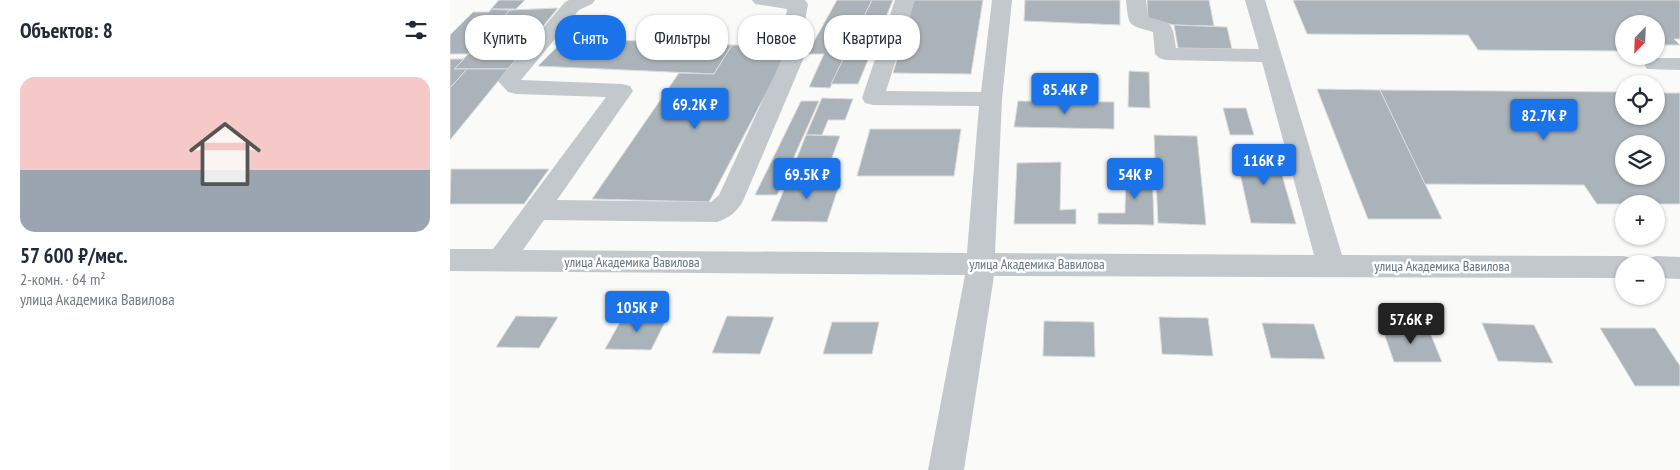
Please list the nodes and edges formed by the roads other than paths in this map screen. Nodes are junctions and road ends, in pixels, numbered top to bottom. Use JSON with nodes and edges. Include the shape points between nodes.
{"nodes":[{"id":1,"x":585,"y":0,"type":"edge"},
{"id":2,"x":762,"y":0,"type":"edge"},
{"id":3,"x":905,"y":0,"type":"edge"},
{"id":4,"x":1002,"y":0,"type":"edge"},
{"id":5,"x":1136,"y":0,"type":"edge"},
{"id":6,"x":1255,"y":0,"type":"edge"},
{"id":7,"x":1271,"y":56,"type":"junction"},
{"id":8,"x":1665,"y":64,"type":"edge"},
{"id":9,"x":1680,"y":64,"type":"edge"},
{"id":10,"x":990,"y":99,"type":"junction"},
{"id":11,"x":539,"y":210,"type":"junction"},
{"id":12,"x":450,"y":260,"type":"edge"},
{"id":13,"x":500,"y":261,"type":"junction"},
{"id":14,"x":980,"y":264,"type":"junction"},
{"id":15,"x":1331,"y":264,"type":"junction"},
{"id":16,"x":1615,"y":267,"type":"edge"},
{"id":17,"x":1665,"y":267,"type":"edge"},
{"id":18,"x":1680,"y":268,"type":"edge"},
{"id":19,"x":946,"y":470,"type":"edge"}],
"edges":[{"from":1,"to":11,"type":"street","via":[[572,6],[509,80],[516,87],[622,91]]},
{"from":2,"to":11,"type":"street","via":[[798,4],[794,29],[803,36],[730,201],[717,212]]},
{"from":3,"to":10,"type":"street","via":[[873,98]]},
{"from":4,"to":10,"type":"street"},
{"from":5,"to":7,"type":"street","via":[[1138,21],[1163,28],[1166,54]]},
{"from":6,"to":7,"type":"street"},
{"from":7,"to":15,"type":"street"},
{"from":8,"to":9,"type":"street"},
{"from":10,"to":14,"type":"street"},
{"from":11,"to":13,"type":"street"},
{"from":12,"to":13,"type":"street","name":"улица Академика Вавилова"},
{"from":13,"to":14,"type":"street","name":"улица Академика Вавилова"},
{"from":14,"to":15,"type":"street","name":"улица Академика Вавилова"},
{"from":14,"to":19,"type":"street"},
{"from":15,"to":16,"type":"street","name":"улица Академика Вавилова"},
{"from":17,"to":18,"type":"street"}]}
